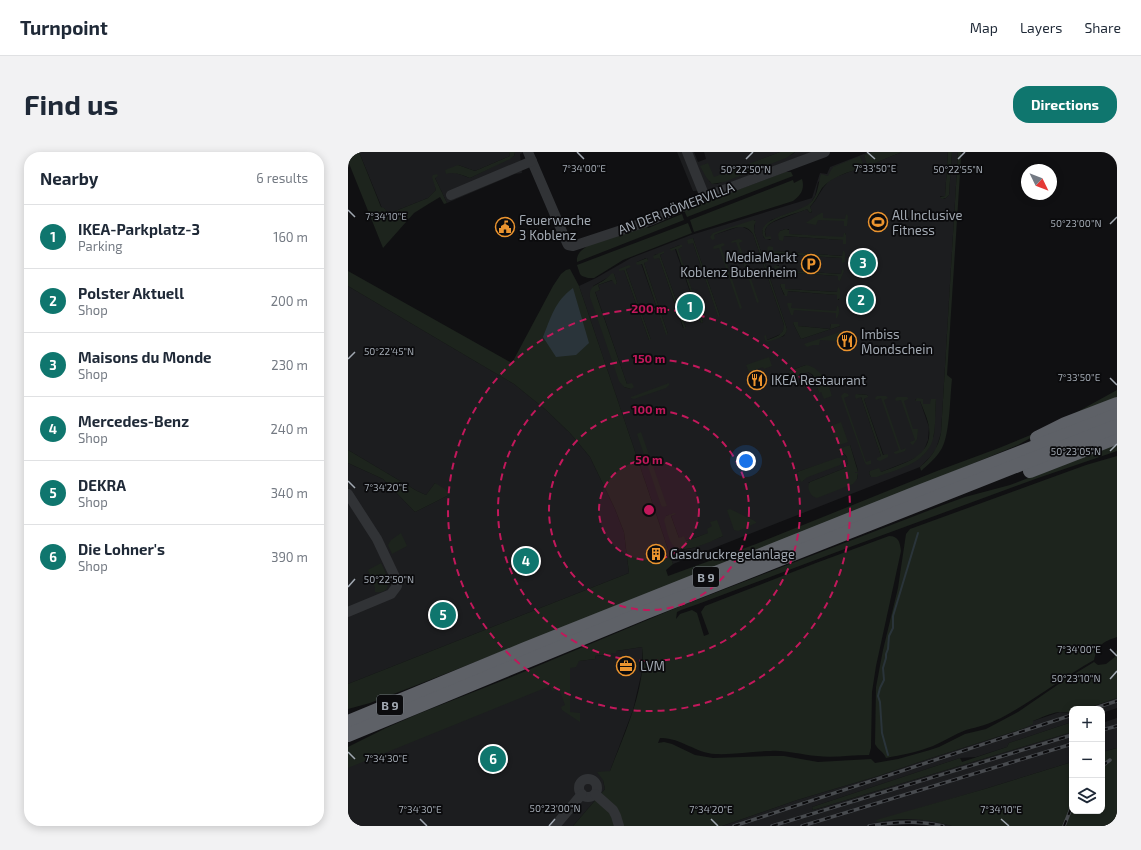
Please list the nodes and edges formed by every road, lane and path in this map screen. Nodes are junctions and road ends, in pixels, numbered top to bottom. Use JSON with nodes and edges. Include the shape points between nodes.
{"nodes":[{"id":1,"x":687,"y":152,"type":"edge"},
{"id":2,"x":825,"y":152,"type":"edge"},
{"id":3,"x":808,"y":155,"type":"edge"},
{"id":4,"x":530,"y":156,"type":"edge"},
{"id":5,"x":451,"y":195,"type":"dead end"},
{"id":6,"x":705,"y":197,"type":"junction"},
{"id":7,"x":1117,"y":404,"type":"edge"},
{"id":8,"x":1117,"y":415,"type":"edge"},
{"id":9,"x":1117,"y":426,"type":"edge"},
{"id":10,"x":1117,"y":437,"type":"edge"},
{"id":11,"x":1117,"y":441,"type":"edge"},
{"id":12,"x":1103,"y":442,"type":"junction"},
{"id":13,"x":981,"y":468,"type":"junction"},
{"id":14,"x":959,"y":489,"type":"junction"},
{"id":15,"x":348,"y":494,"type":"edge"},
{"id":16,"x":348,"y":612,"type":"edge"},
{"id":17,"x":432,"y":688,"type":"junction"},
{"id":18,"x":403,"y":712,"type":"junction"},
{"id":19,"x":348,"y":714,"type":"edge"},
{"id":20,"x":348,"y":722,"type":"edge"},
{"id":21,"x":348,"y":735,"type":"edge"},
{"id":22,"x":348,"y":744,"type":"edge"},
{"id":23,"x":582,"y":794,"type":"junction"},
{"id":24,"x":595,"y":794,"type":"junction"},
{"id":25,"x":555,"y":826,"type":"edge"},
{"id":26,"x":619,"y":826,"type":"edge"}],
"edges":[{"from":1,"to":6,"type":"street"},
{"from":2,"to":3,"type":"street","name":"AN DER RÖMERVILLA"},
{"from":3,"to":6,"type":"street","name":"AN DER RÖMERVILLA"},
{"from":4,"to":5,"type":"street"},
{"from":4,"to":6,"type":"street","name":"AN DER RÖMERVILLA","via":[[571,246],[637,225]]},
{"from":7,"to":13,"type":"highway","via":[[1056,428]]},
{"from":8,"to":13,"type":"highway","number":"B 9"},
{"from":9,"to":14,"type":"highway","number":"B 9"},
{"from":10,"to":12,"type":"highway"},
{"from":11,"to":12,"type":"highway"},
{"from":12,"to":14,"type":"highway","via":[[1005,480]]},
{"from":13,"to":17,"type":"highway","number":"B 9"},
{"from":14,"to":18,"type":"highway","number":"B 9","via":[[646,612]]},
{"from":15,"to":16,"type":"street","via":[[377,539],[397,586],[391,594]]},
{"from":17,"to":19,"type":"highway","via":[[414,690]]},
{"from":17,"to":20,"type":"highway","number":"B 9"},
{"from":18,"to":21,"type":"highway","number":"B 9"},
{"from":18,"to":22,"type":"highway","via":[[378,730]]},
{"from":23,"to":24,"type":"street","via":[[588,797]]},
{"from":23,"to":24,"type":"street","via":[[579,790],[580,783],[588,778],[596,783]]},
{"from":23,"to":25,"type":"street"},
{"from":24,"to":26,"type":"street","via":[[613,810]]}]}
